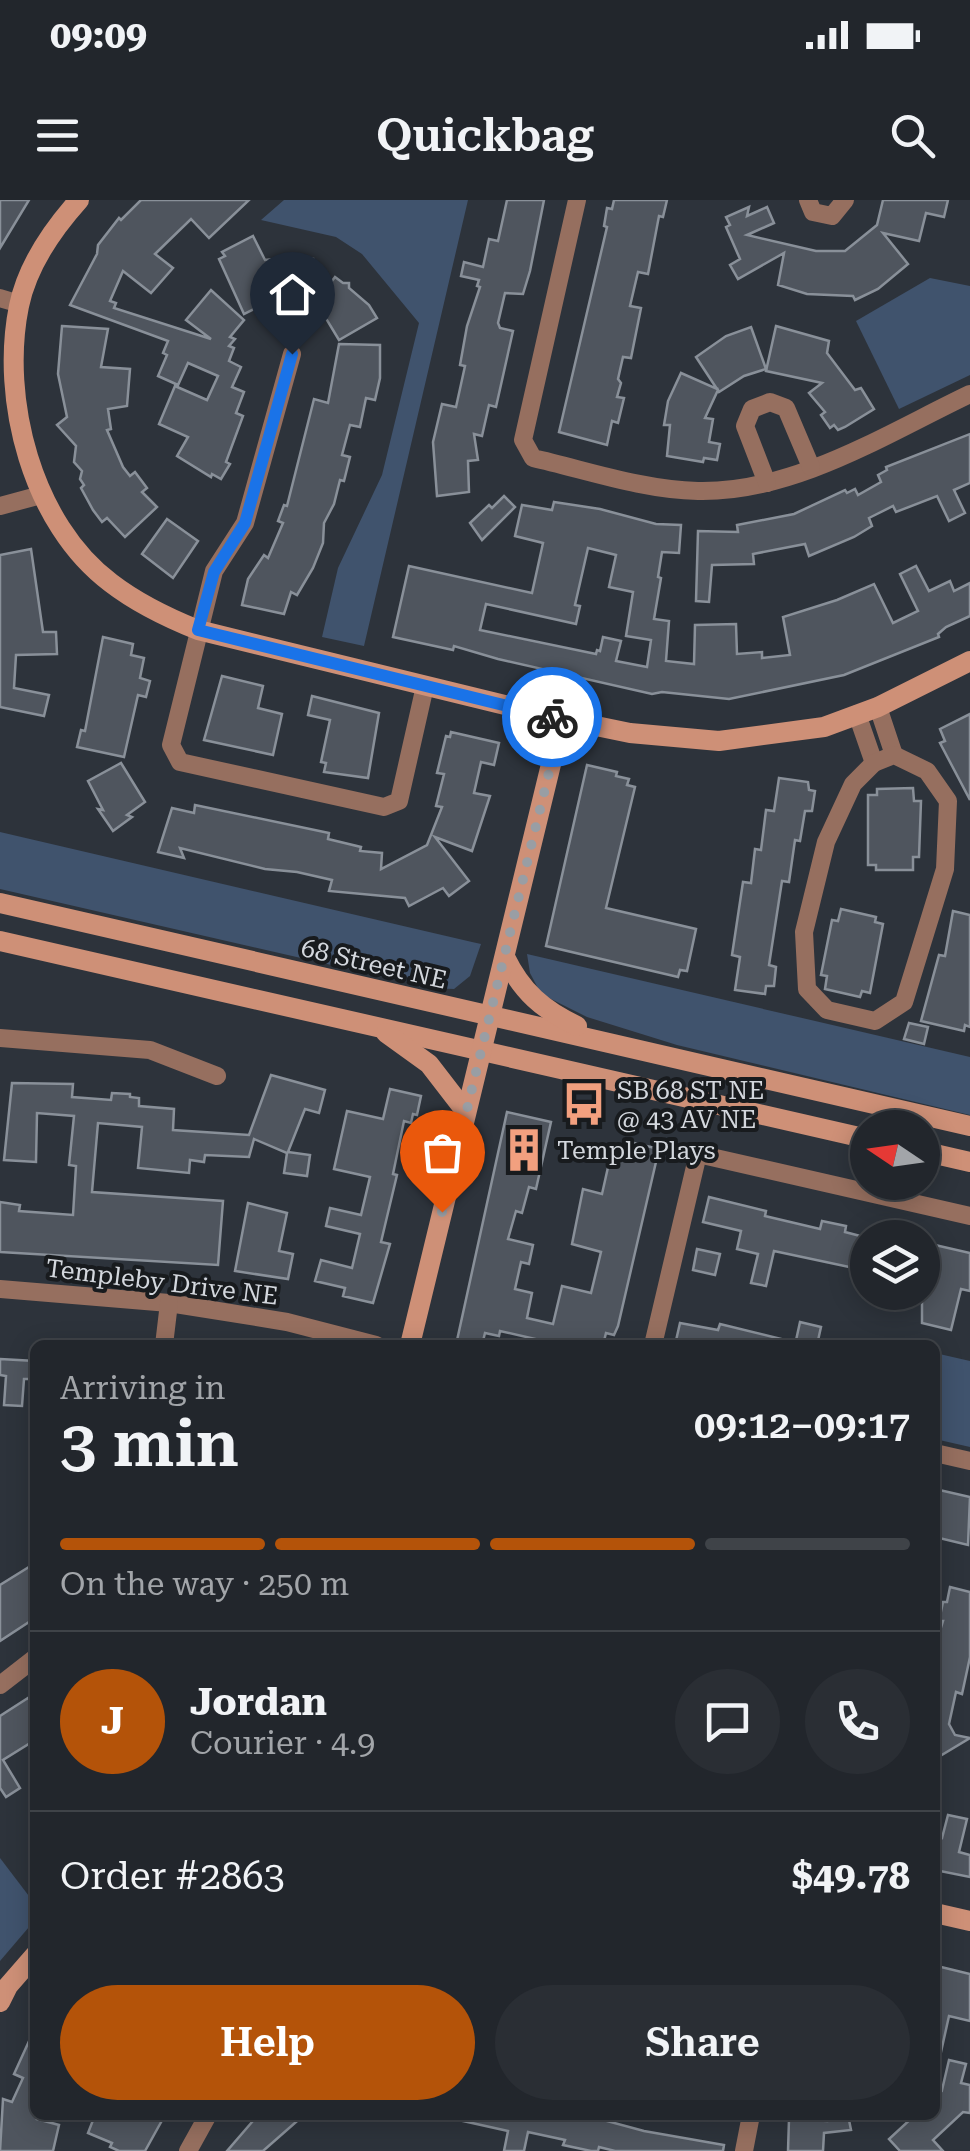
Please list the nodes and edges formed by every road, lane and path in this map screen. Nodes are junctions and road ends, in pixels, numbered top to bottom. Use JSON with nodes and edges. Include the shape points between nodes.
{"nodes":[{"id":1,"x":78,"y":200,"type":"edge"},
{"id":2,"x":577,"y":200,"type":"edge"},
{"id":3,"x":808,"y":200,"type":"edge"},
{"id":4,"x":845,"y":200,"type":"edge"},
{"id":5,"x":10,"y":301,"type":"edge"},
{"id":6,"x":292,"y":354,"type":"dead end"},
{"id":7,"x":970,"y":394,"type":"edge"},
{"id":8,"x":810,"y":467,"type":"junction"},
{"id":9,"x":768,"y":483,"type":"junction"},
{"id":10,"x":41,"y":495,"type":"junction"},
{"id":11,"x":0,"y":506,"type":"edge"},
{"id":12,"x":198,"y":630,"type":"junction"},
{"id":13,"x":970,"y":661,"type":"edge"},
{"id":14,"x":425,"y":686,"type":"junction"},
{"id":15,"x":878,"y":706,"type":"junction"},
{"id":16,"x":858,"y":714,"type":"junction"},
{"id":17,"x":562,"y":719,"type":"junction"},
{"id":18,"x":894,"y":756,"type":"junction"},
{"id":19,"x":874,"y":763,"type":"junction"},
{"id":20,"x":0,"y":903,"type":"edge"},
{"id":21,"x":0,"y":941,"type":"edge"},
{"id":22,"x":505,"y":958,"type":"junction"},
{"id":23,"x":490,"y":1016,"type":"junction"},
{"id":24,"x":376,"y":1026,"type":"junction"},
{"id":25,"x":0,"y":1038,"type":"edge"},
{"id":26,"x":610,"y":1042,"type":"junction"},
{"id":27,"x":481,"y":1052,"type":"junction"},
{"id":28,"x":216,"y":1076,"type":"dead end"},
{"id":29,"x":466,"y":1112,"type":"junction"},
{"id":30,"x":970,"y":1126,"type":"edge"},
{"id":31,"x":850,"y":1134,"type":"edge"},
{"id":32,"x":940,"y":1155,"type":"edge"},
{"id":33,"x":970,"y":1162,"type":"edge"},
{"id":34,"x":970,"y":1216,"type":"edge"},
{"id":35,"x":0,"y":1289,"type":"edge"},
{"id":36,"x":169,"y":1303,"type":"junction"},
{"id":37,"x":165,"y":1340,"type":"edge"},
{"id":38,"x":357,"y":1340,"type":"edge"},
{"id":39,"x":411,"y":1340,"type":"edge"},
{"id":40,"x":654,"y":1340,"type":"edge"},
{"id":41,"x":940,"y":1454,"type":"edge"},
{"id":42,"x":970,"y":1461,"type":"edge"},
{"id":43,"x":30,"y":1662,"type":"edge"},
{"id":44,"x":0,"y":1685,"type":"edge"},
{"id":45,"x":940,"y":1914,"type":"edge"},
{"id":46,"x":970,"y":1920,"type":"edge"},
{"id":47,"x":30,"y":1961,"type":"edge"},
{"id":48,"x":0,"y":2002,"type":"edge"},
{"id":49,"x":205,"y":2120,"type":"edge"},
{"id":50,"x":750,"y":2120,"type":"edge"},
{"id":51,"x":188,"y":2151,"type":"edge"},
{"id":52,"x":744,"y":2151,"type":"edge"}],
"edges":[{"from":1,"to":5,"type":"main road"},
{"from":2,"to":9,"type":"street","via":[[523,440],[533,458],[696,491]]},
{"from":3,"to":4,"type":"street","via":[[813,212],[832,216]]},
{"from":5,"to":10,"type":"main road","via":[[22,442]]},
{"from":6,"to":12,"type":"street","via":[[245,523],[214,572]]},
{"from":7,"to":8,"type":"street"},
{"from":8,"to":9,"type":"street"},
{"from":8,"to":9,"type":"street","via":[[786,408],[770,402],[752,409],[745,426]]},
{"from":10,"to":11,"type":"street"},
{"from":10,"to":12,"type":"main road","via":[[109,582]]},
{"from":12,"to":14,"type":"main road"},
{"from":12,"to":14,"type":"street","via":[[172,746],[180,762],[384,807],[399,802]]},
{"from":13,"to":15,"type":"main road"},
{"from":14,"to":17,"type":"main road"},
{"from":15,"to":16,"type":"main road"},
{"from":15,"to":18,"type":"street"},
{"from":16,"to":17,"type":"main road","via":[[824,727],[720,740]]},
{"from":16,"to":19,"type":"street"},
{"from":17,"to":22,"type":"main road"},
{"from":18,"to":19,"type":"street"},
{"from":18,"to":19,"type":"street","via":[[927,771],[948,801],[945,870],[904,1002],[875,1021],[828,1010],[807,989],[804,932],[826,842],[853,784]]},
{"from":20,"to":23,"type":"main road","name":"68 Street NE"},
{"from":21,"to":24,"type":"main road"},
{"from":22,"to":23,"type":"main road"},
{"from":22,"to":26,"type":"main road","via":[[538,1004]]},
{"from":23,"to":26,"type":"main road","name":"68 Street NE"},
{"from":23,"to":27,"type":"main road"},
{"from":24,"to":27,"type":"main road"},
{"from":24,"to":29,"type":"main road","via":[[429,1064]]},
{"from":25,"to":28,"type":"street","via":[[150,1050]]},
{"from":26,"to":30,"type":"main road","name":"68 Street NE"},
{"from":27,"to":29,"type":"main road"},
{"from":27,"to":31,"type":"main road"},
{"from":29,"to":39,"type":"main road"},
{"from":32,"to":33,"type":"main road"},
{"from":34,"to":40,"type":"street","via":[[698,1154]]},
{"from":35,"to":36,"type":"street","name":"Templeby Drive NE"},
{"from":36,"to":37,"type":"street"},
{"from":36,"to":38,"type":"street","name":"Templeby Drive NE"},
{"from":41,"to":42,"type":"street"},
{"from":43,"to":44,"type":"street"},
{"from":45,"to":46,"type":"main road"},
{"from":47,"to":48,"type":"main road"},
{"from":49,"to":51,"type":"street"},
{"from":50,"to":52,"type":"street"}]}
